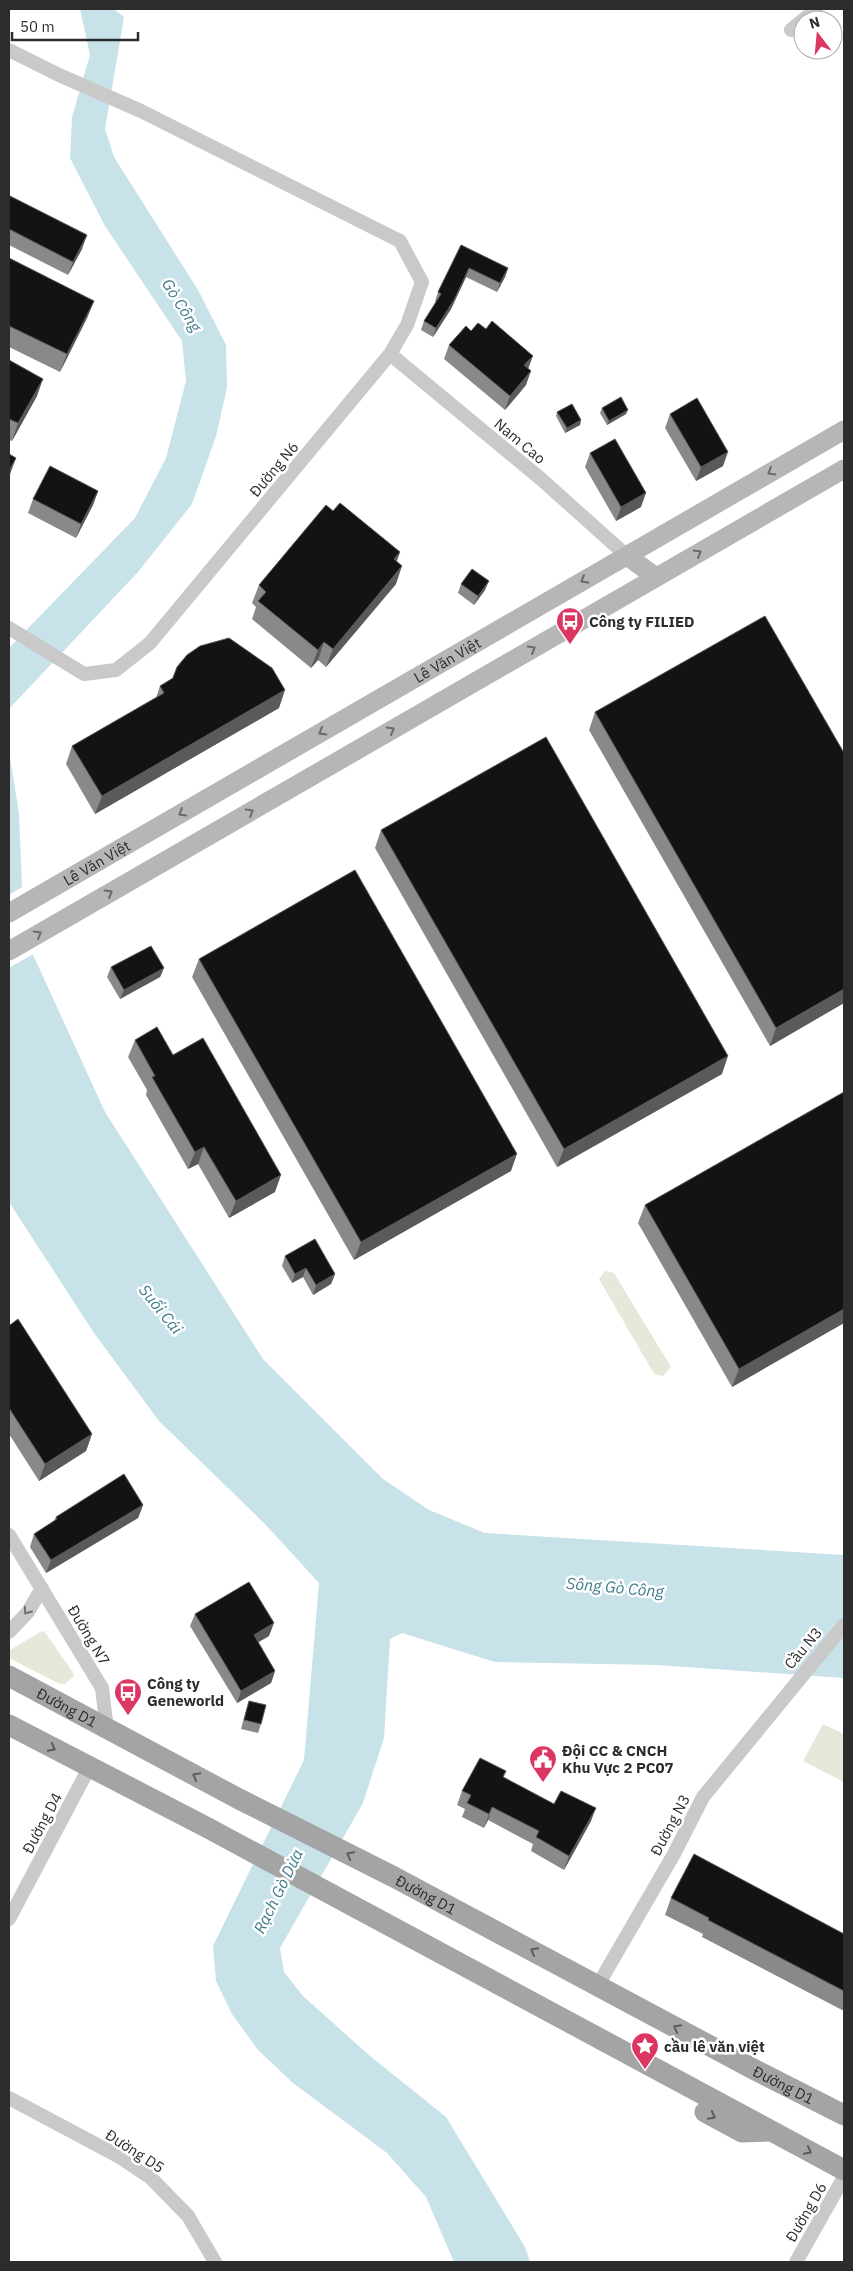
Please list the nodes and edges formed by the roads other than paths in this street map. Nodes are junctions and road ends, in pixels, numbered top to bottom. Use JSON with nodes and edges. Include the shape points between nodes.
{"nodes":[{"id":1,"x":9,"y":50,"type":"edge"},
{"id":2,"x":390,"y":354,"type":"junction"},
{"id":3,"x":844,"y":430,"type":"edge"},
{"id":4,"x":844,"y":469,"type":"edge"},
{"id":5,"x":626,"y":556,"type":"junction"},
{"id":6,"x":656,"y":577,"type":"junction"},
{"id":7,"x":9,"y":628,"type":"edge"},
{"id":8,"x":9,"y":913,"type":"edge"},
{"id":9,"x":9,"y":951,"type":"edge"},
{"id":10,"x":9,"y":1535,"type":"edge"},
{"id":11,"x":42,"y":1588,"type":"junction"},
{"id":12,"x":844,"y":1625,"type":"edge"},
{"id":13,"x":9,"y":1632,"type":"edge"},
{"id":14,"x":9,"y":1676,"type":"edge"},
{"id":15,"x":788,"y":1692,"type":"joint"},
{"id":16,"x":9,"y":1725,"type":"edge"},
{"id":17,"x":106,"y":1730,"type":"junction"},
{"id":18,"x":89,"y":1768,"type":"junction"},
{"id":19,"x":9,"y":1919,"type":"edge"},
{"id":20,"x":598,"y":1985,"type":"junction"},
{"id":21,"x":9,"y":2098,"type":"edge"},
{"id":22,"x":844,"y":2115,"type":"edge"},
{"id":23,"x":844,"y":2170,"type":"edge"},
{"id":24,"x":844,"y":2177,"type":"edge"},
{"id":25,"x":214,"y":2262,"type":"edge"},
{"id":26,"x":796,"y":2262,"type":"edge"}],
"edges":[{"from":1,"to":2,"type":"street","name":"Đường N6","via":[[141,111],[400,241],[422,282],[407,325]]},
{"from":2,"to":5,"type":"street","name":"Nam Cao","via":[[540,479]]},
{"from":2,"to":7,"type":"street","name":"Đường N6","via":[[150,643],[116,670],[84,674]]},
{"from":3,"to":5,"type":"main road","name":"Lê Văn Việt","one_way":true},
{"from":6,"to":4,"type":"main road","one_way":true},
{"from":5,"to":6,"type":"main road"},
{"from":5,"to":8,"type":"main road","name":"Lê Văn Việt","one_way":true},
{"from":9,"to":6,"type":"main road","one_way":true},
{"from":10,"to":11,"type":"street","name":"Đường N7"},
{"from":11,"to":13,"type":"street","one_way":true,"via":[[28,1612]]},
{"from":11,"to":17,"type":"street","name":"Đường N7","via":[[102,1688]]},
{"from":12,"to":15,"type":"street","name":"Cầu N3"},
{"from":14,"to":17,"type":"main road","name":"Đường D1"},
{"from":15,"to":20,"type":"street","name":"Đường N3","via":[[703,1797]]},
{"from":16,"to":18,"type":"main road","one_way":true},
{"from":20,"to":17,"type":"main road","name":"Đường D1","one_way":true},
{"from":18,"to":19,"type":"street","name":"Đường D4"},
{"from":18,"to":23,"type":"main road","one_way":true,"via":[[171,1809],[205,1834],[365,1921]]},
{"from":22,"to":20,"type":"main road","name":"Đường D1","one_way":true},
{"from":21,"to":25,"type":"street","name":"Đường D5","via":[[118,2156],[152,2178],[188,2216]]},
{"from":24,"to":26,"type":"street","name":"Đường D6"}]}
